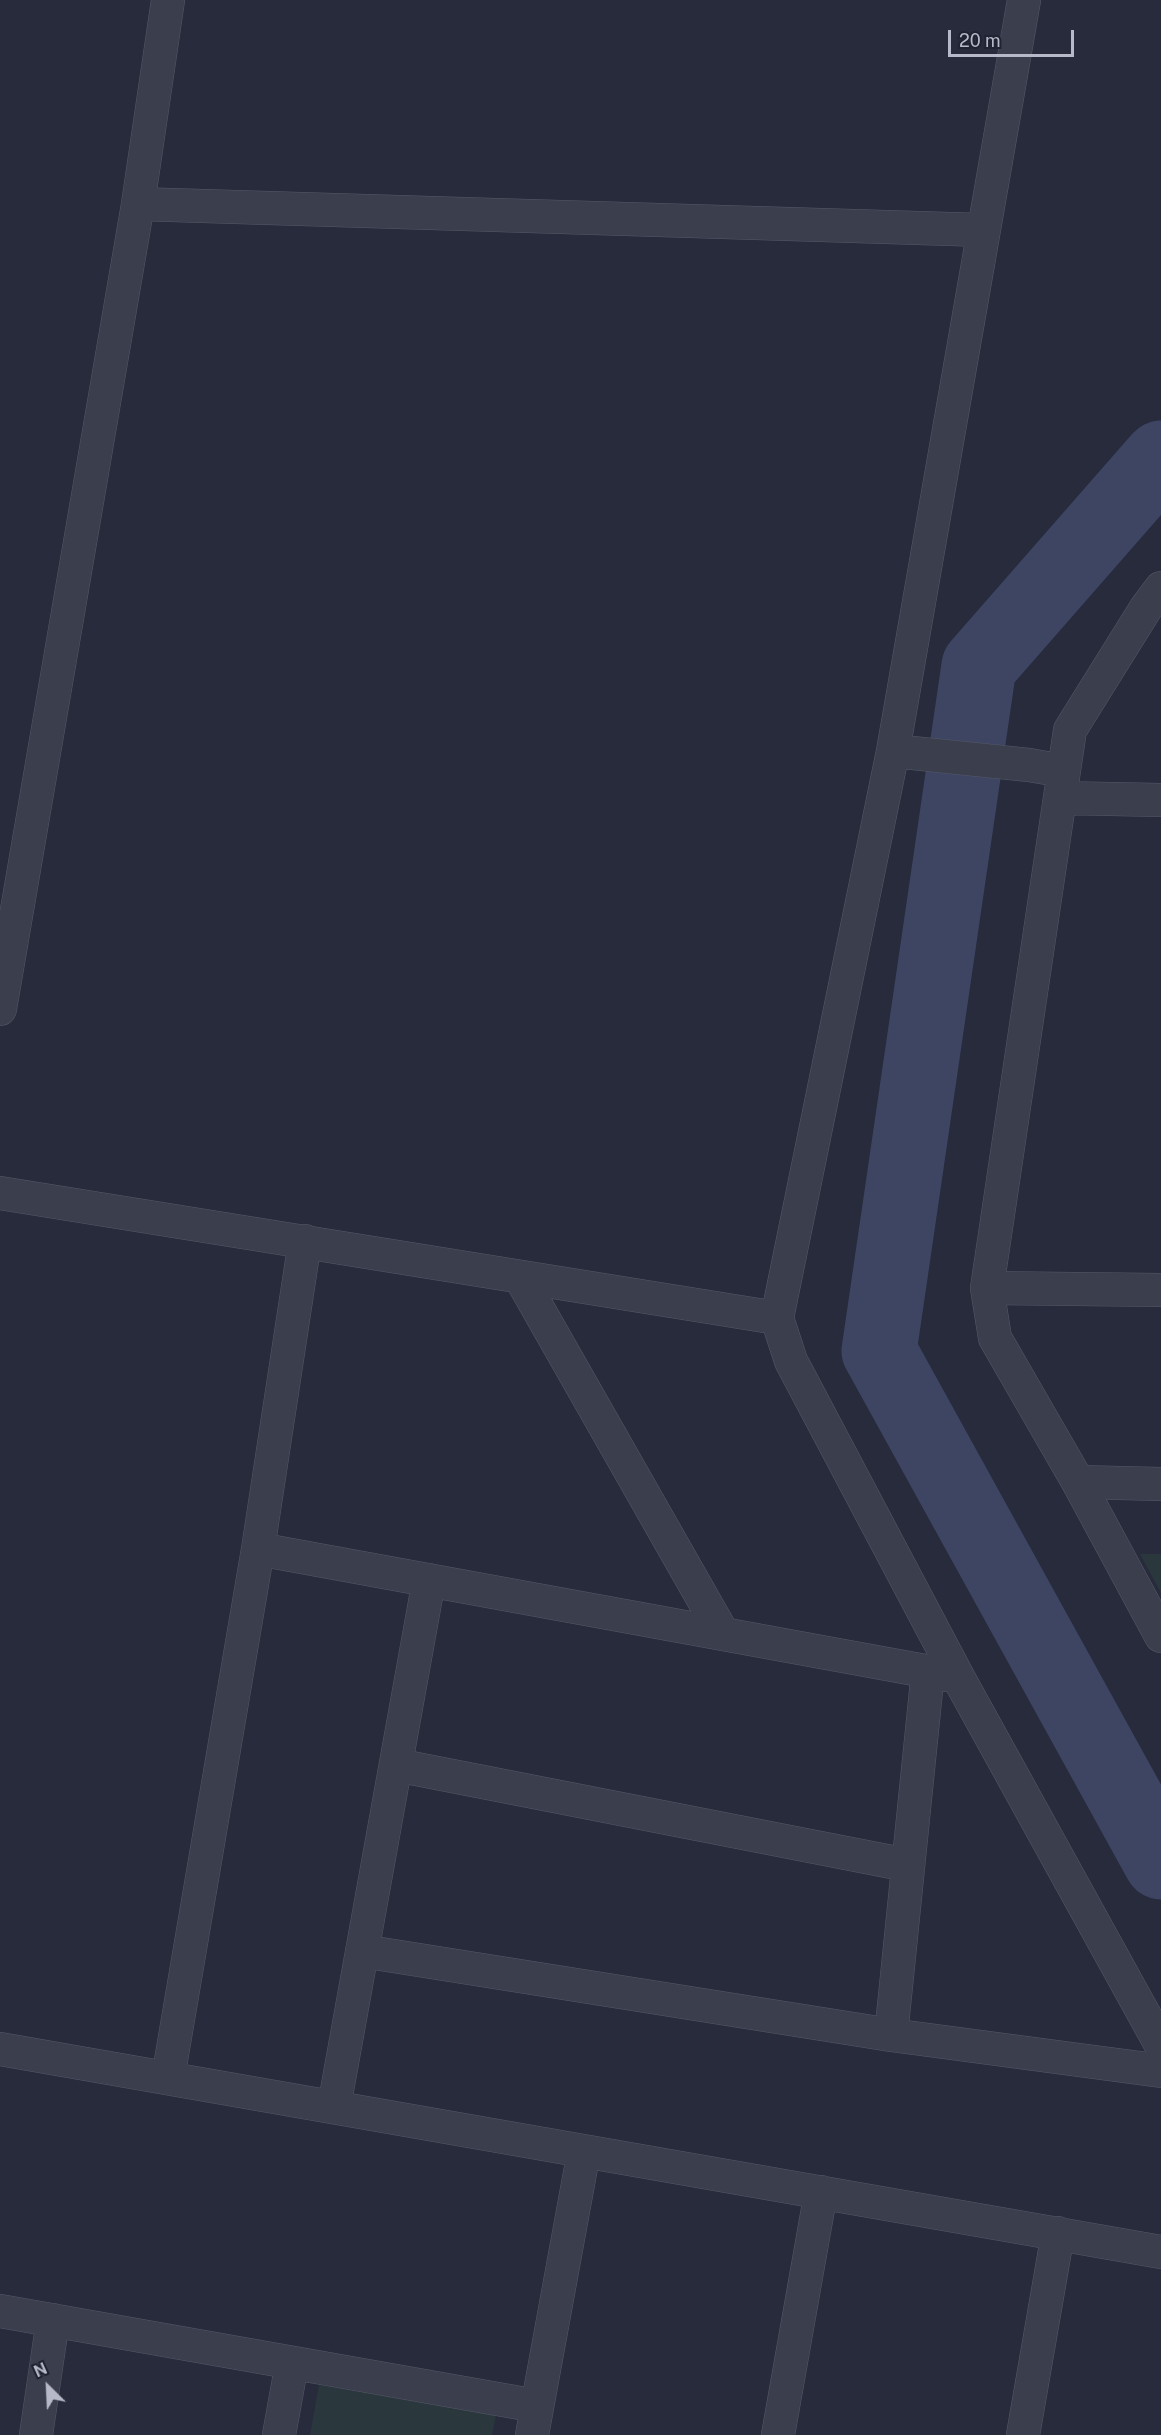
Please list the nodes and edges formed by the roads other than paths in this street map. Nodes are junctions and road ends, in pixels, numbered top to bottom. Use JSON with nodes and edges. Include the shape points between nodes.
{"nodes":[{"id":1,"x":168,"y":0,"type":"edge"},
{"id":2,"x":1024,"y":0,"type":"edge"},
{"id":3,"x":138,"y":204,"type":"junction"},
{"id":4,"x":983,"y":231,"type":"junction"},
{"id":5,"x":1156,"y":601,"type":"edge"},
{"id":6,"x":905,"y":752,"type":"junction"},
{"id":7,"x":1062,"y":785,"type":"junction"},
{"id":8,"x":1161,"y":800,"type":"edge"},
{"id":9,"x":0,"y":1010,"type":"edge"},
{"id":10,"x":0,"y":1193,"type":"edge"},
{"id":11,"x":305,"y":1241,"type":"junction"},
{"id":12,"x":520,"y":1277,"type":"junction"},
{"id":13,"x":987,"y":1288,"type":"junction"},
{"id":14,"x":1161,"y":1290,"type":"edge"},
{"id":15,"x":777,"y":1318,"type":"junction"},
{"id":16,"x":1078,"y":1482,"type":"junction"},
{"id":17,"x":1161,"y":1484,"type":"edge"},
{"id":18,"x":258,"y":1549,"type":"junction"},
{"id":19,"x":429,"y":1580,"type":"junction"},
{"id":20,"x":723,"y":1634,"type":"junction"},
{"id":21,"x":1161,"y":1636,"type":"edge"},
{"id":22,"x":943,"y":1674,"type":"junction"},
{"id":23,"x":396,"y":1765,"type":"junction"},
{"id":24,"x":907,"y":1865,"type":"junction"},
{"id":25,"x":362,"y":1951,"type":"junction"},
{"id":26,"x":891,"y":2035,"type":"junction"},
{"id":27,"x":1161,"y":2045,"type":"edge"},
{"id":28,"x":0,"y":2049,"type":"edge"},
{"id":29,"x":1161,"y":2072,"type":"edge"},
{"id":30,"x":168,"y":2078,"type":"junction"},
{"id":31,"x":334,"y":2107,"type":"junction"},
{"id":32,"x":584,"y":2151,"type":"junction"},
{"id":33,"x":821,"y":2192,"type":"junction"},
{"id":34,"x":1058,"y":2233,"type":"junction"},
{"id":35,"x":1161,"y":2252,"type":"edge"},
{"id":36,"x":0,"y":2311,"type":"edge"},
{"id":37,"x":53,"y":2320,"type":"junction"},
{"id":38,"x":292,"y":2363,"type":"junction"},
{"id":39,"x":534,"y":2421,"type":"edge"},
{"id":40,"x":36,"y":2435,"type":"edge"},
{"id":41,"x":279,"y":2435,"type":"edge"},
{"id":42,"x":778,"y":2435,"type":"edge"},
{"id":43,"x":1023,"y":2435,"type":"edge"}],
"edges":[{"from":1,"to":3,"type":"street"},
{"from":2,"to":4,"type":"street"},
{"from":3,"to":4,"type":"street"},
{"from":3,"to":9,"type":"street"},
{"from":4,"to":6,"type":"street"},
{"from":5,"to":7,"type":"street","via":[[1070,730]]},
{"from":6,"to":7,"type":"street","via":[[1029,765]]},
{"from":6,"to":15,"type":"street"},
{"from":7,"to":8,"type":"street"},
{"from":7,"to":13,"type":"street"},
{"from":10,"to":11,"type":"street"},
{"from":11,"to":12,"type":"street"},
{"from":11,"to":18,"type":"street"},
{"from":12,"to":15,"type":"street"},
{"from":12,"to":20,"type":"street"},
{"from":13,"to":14,"type":"street"},
{"from":13,"to":16,"type":"street","via":[[995,1338]]},
{"from":15,"to":22,"type":"street","via":[[791,1361]]},
{"from":16,"to":17,"type":"street"},
{"from":16,"to":21,"type":"street"},
{"from":18,"to":19,"type":"street"},
{"from":18,"to":30,"type":"street"},
{"from":19,"to":20,"type":"street"},
{"from":19,"to":23,"type":"street"},
{"from":20,"to":22,"type":"street"},
{"from":22,"to":24,"type":"street"},
{"from":22,"to":27,"type":"street"},
{"from":23,"to":24,"type":"street"},
{"from":23,"to":25,"type":"street"},
{"from":24,"to":26,"type":"street"},
{"from":25,"to":26,"type":"street"},
{"from":25,"to":31,"type":"street"},
{"from":26,"to":29,"type":"street"},
{"from":28,"to":30,"type":"street"},
{"from":30,"to":31,"type":"street"},
{"from":31,"to":32,"type":"street"},
{"from":32,"to":33,"type":"street"},
{"from":32,"to":39,"type":"street"},
{"from":33,"to":34,"type":"street"},
{"from":33,"to":42,"type":"street"},
{"from":34,"to":35,"type":"street"},
{"from":34,"to":43,"type":"street"},
{"from":36,"to":37,"type":"street"},
{"from":37,"to":38,"type":"street"},
{"from":37,"to":40,"type":"street"},
{"from":38,"to":39,"type":"street"},
{"from":38,"to":41,"type":"street"}]}
